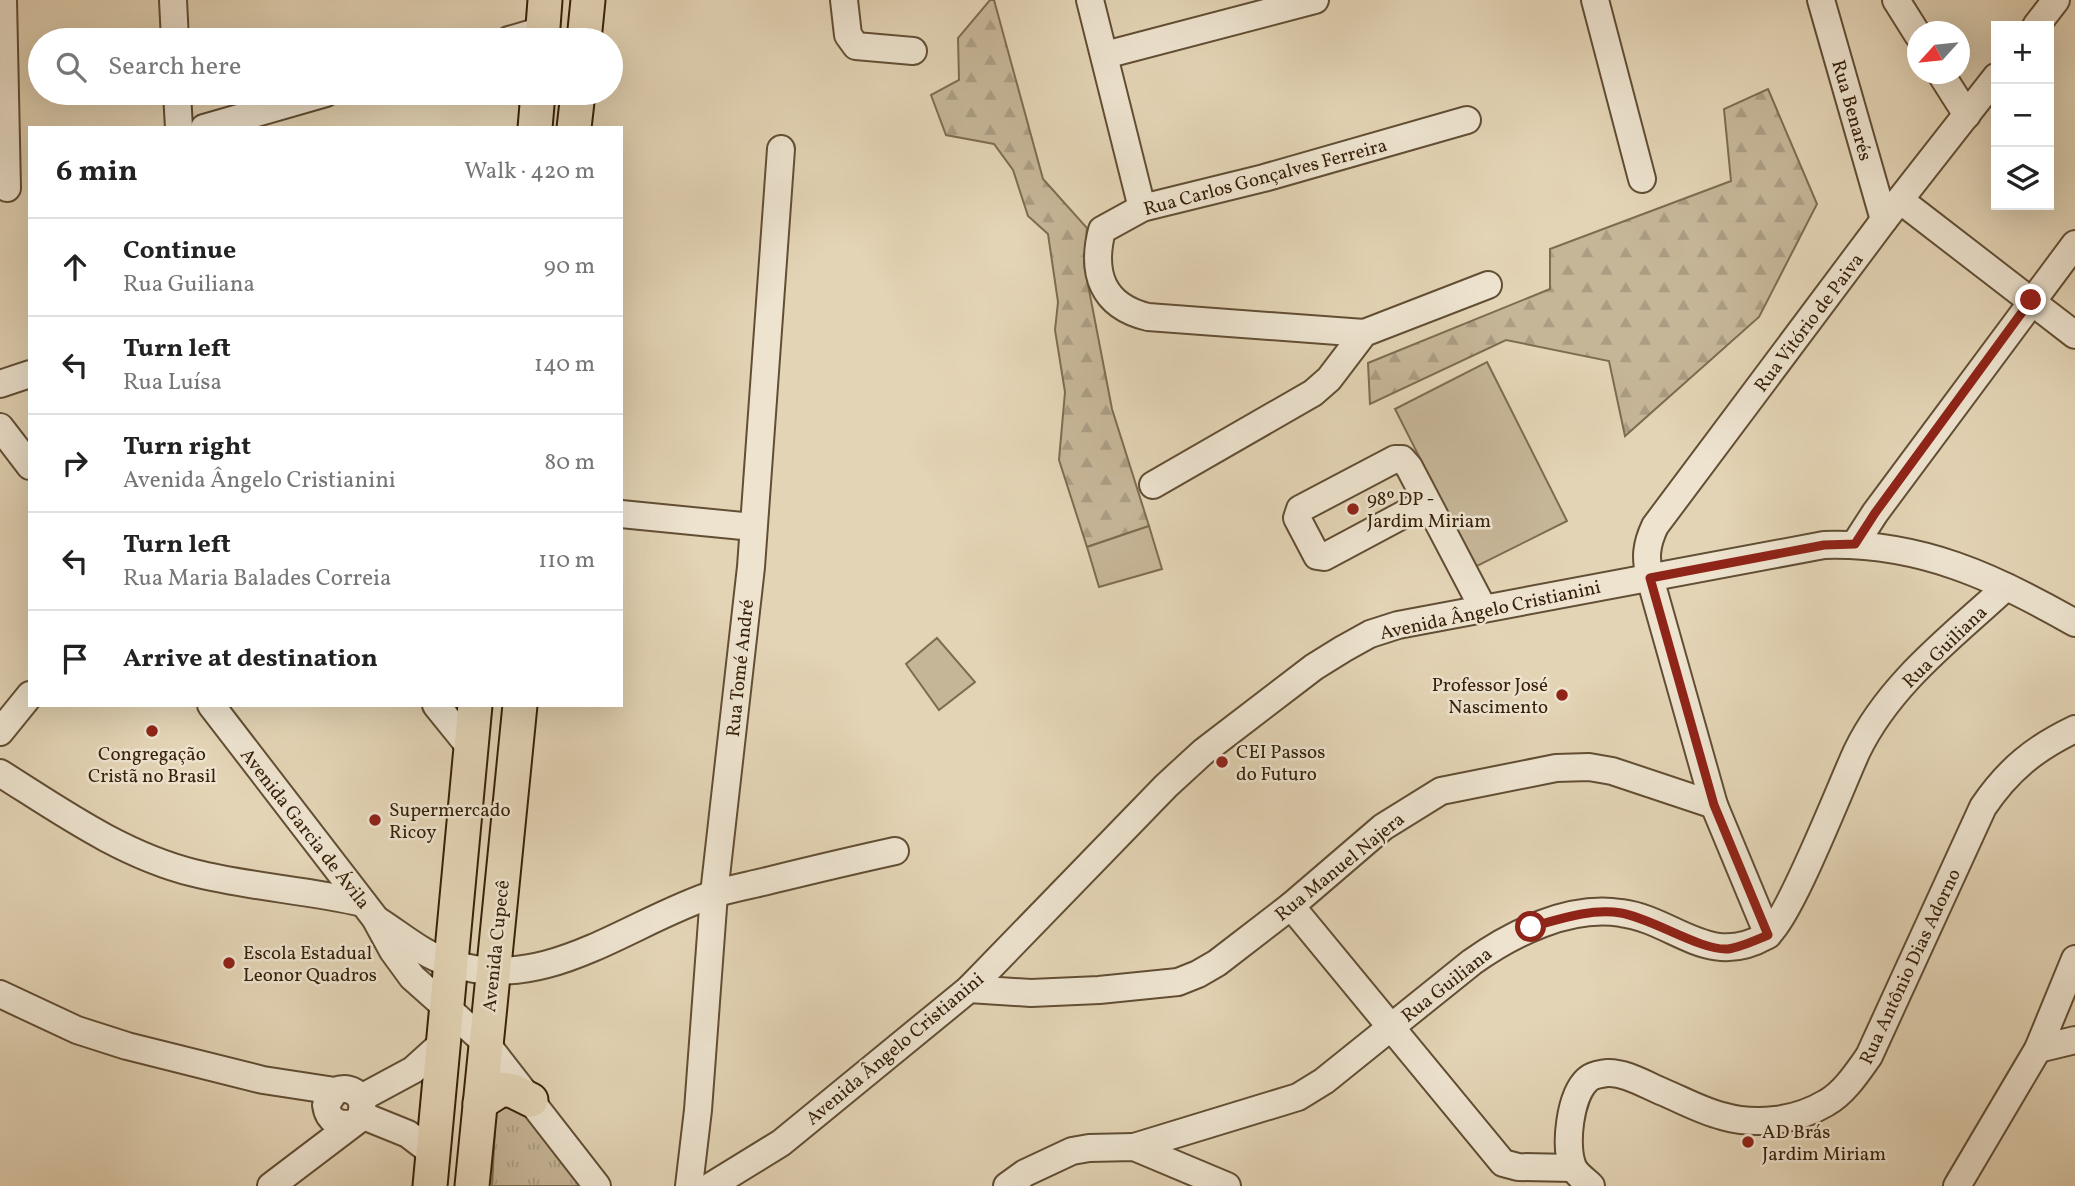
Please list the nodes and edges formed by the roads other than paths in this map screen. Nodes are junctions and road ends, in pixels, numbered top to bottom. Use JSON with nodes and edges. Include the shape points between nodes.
{"nodes":[{"id":1,"x":3,"y":0,"type":"edge"},
{"id":2,"x":173,"y":0,"type":"edge"},
{"id":3,"x":588,"y":0,"type":"edge"},
{"id":4,"x":844,"y":0,"type":"edge"},
{"id":5,"x":1090,"y":0,"type":"edge"},
{"id":6,"x":1315,"y":0,"type":"edge"},
{"id":7,"x":1595,"y":0,"type":"edge"},
{"id":8,"x":1821,"y":0,"type":"edge"},
{"id":9,"x":1896,"y":0,"type":"edge"},
{"id":10,"x":2056,"y":0,"type":"edge"},
{"id":11,"x":1909,"y":21,"type":"edge"},
{"id":12,"x":2040,"y":21,"type":"edge"},
{"id":13,"x":174,"y":28,"type":"edge"},
{"id":14,"x":585,"y":28,"type":"edge"},
{"id":15,"x":913,"y":51,"type":"dead end"},
{"id":16,"x":1105,"y":55,"type":"junction"},
{"id":17,"x":1947,"y":84,"type":"edge"},
{"id":18,"x":1991,"y":84,"type":"edge"},
{"id":19,"x":178,"y":105,"type":"edge"},
{"id":20,"x":284,"y":105,"type":"edge"},
{"id":21,"x":537,"y":105,"type":"edge"},
{"id":22,"x":577,"y":105,"type":"edge"},
{"id":23,"x":1967,"y":115,"type":"junction"},
{"id":24,"x":1467,"y":120,"type":"dead end"},
{"id":25,"x":179,"y":126,"type":"edge"},
{"id":26,"x":211,"y":126,"type":"edge"},
{"id":27,"x":535,"y":126,"type":"edge"},
{"id":28,"x":575,"y":126,"type":"edge"},
{"id":29,"x":781,"y":149,"type":"dead end"},
{"id":30,"x":1642,"y":179,"type":"dead end"},
{"id":31,"x":12,"y":186,"type":"edge"},
{"id":32,"x":1142,"y":208,"type":"junction"},
{"id":33,"x":1892,"y":210,"type":"junction"},
{"id":34,"x":2075,"y":244,"type":"edge"},
{"id":35,"x":1488,"y":285,"type":"dead end"},
{"id":36,"x":2031,"y":300,"type":"junction"},
{"id":37,"x":1364,"y":333,"type":"junction"},
{"id":38,"x":2075,"y":335,"type":"edge"},
{"id":39,"x":28,"y":375,"type":"edge"},
{"id":40,"x":0,"y":384,"type":"edge"},
{"id":41,"x":0,"y":427,"type":"edge"},
{"id":42,"x":28,"y":463,"type":"edge"},
{"id":43,"x":1153,"y":485,"type":"dead end"},
{"id":44,"x":1427,"y":502,"type":"junction"},
{"id":45,"x":623,"y":513,"type":"edge"},
{"id":46,"x":753,"y":527,"type":"junction"},
{"id":47,"x":1855,"y":544,"type":"junction"},
{"id":48,"x":1650,"y":578,"type":"junction"},
{"id":49,"x":2006,"y":587,"type":"junction"},
{"id":50,"x":1483,"y":608,"type":"junction"},
{"id":51,"x":2073,"y":619,"type":"edge"},
{"id":52,"x":28,"y":697,"type":"edge"},
{"id":53,"x":213,"y":707,"type":"edge"},
{"id":54,"x":438,"y":707,"type":"edge"},
{"id":55,"x":475,"y":707,"type":"edge"},
{"id":56,"x":520,"y":707,"type":"edge"},
{"id":57,"x":2075,"y":729,"type":"edge"},
{"id":58,"x":0,"y":732,"type":"edge"},
{"id":59,"x":470,"y":747,"type":"junction"},
{"id":60,"x":0,"y":773,"type":"edge"},
{"id":61,"x":1714,"y":805,"type":"junction"},
{"id":62,"x":895,"y":850,"type":"dead end"},
{"id":63,"x":714,"y":894,"type":"junction"},
{"id":64,"x":1292,"y":905,"type":"junction"},
{"id":65,"x":369,"y":911,"type":"junction"},
{"id":66,"x":1768,"y":935,"type":"junction"},
{"id":67,"x":2075,"y":959,"type":"edge"},
{"id":68,"x":451,"y":964,"type":"junction"},
{"id":69,"x":492,"y":972,"type":"junction"},
{"id":70,"x":969,"y":989,"type":"junction"},
{"id":71,"x":0,"y":994,"type":"edge"},
{"id":72,"x":447,"y":1009,"type":"junction"},
{"id":73,"x":1391,"y":1028,"type":"junction"},
{"id":74,"x":2075,"y":1040,"type":"edge"},
{"id":75,"x":444,"y":1042,"type":"junction"},
{"id":76,"x":485,"y":1042,"type":"junction"},
{"id":77,"x":2038,"y":1049,"type":"junction"},
{"id":78,"x":531,"y":1100,"type":"junction"},
{"id":79,"x":480,"y":1103,"type":"junction"},
{"id":80,"x":344,"y":1109,"type":"junction"},
{"id":81,"x":1134,"y":1147,"type":"junction"},
{"id":82,"x":432,"y":1170,"type":"edge"},
{"id":83,"x":1582,"y":1177,"type":"edge"},
{"id":84,"x":271,"y":1186,"type":"edge"},
{"id":85,"x":472,"y":1186,"type":"edge"},
{"id":86,"x":597,"y":1186,"type":"edge"},
{"id":87,"x":689,"y":1186,"type":"edge"},
{"id":88,"x":711,"y":1186,"type":"edge"},
{"id":89,"x":1007,"y":1186,"type":"edge"},
{"id":90,"x":1227,"y":1186,"type":"edge"},
{"id":91,"x":1957,"y":1186,"type":"edge"}],
"edges":[{"from":1,"to":31,"type":"street"},
{"from":2,"to":13,"type":"street"},
{"from":3,"to":14,"type":"main road"},
{"from":4,"to":15,"type":"street","via":[[848,35],[856,46]]},
{"from":5,"to":16,"type":"street"},
{"from":6,"to":16,"type":"street"},
{"from":7,"to":30,"type":"street"},
{"from":8,"to":33,"type":"street","name":"Rua Benarés"},
{"from":9,"to":11,"type":"street"},
{"from":10,"to":12,"type":"street"},
{"from":16,"to":32,"type":"street"},
{"from":17,"to":23,"type":"street"},
{"from":18,"to":23,"type":"street","name":"Rua Vitório de Paiva"},
{"from":19,"to":25,"type":"street"},
{"from":20,"to":26,"type":"street"},
{"from":21,"to":27,"type":"main road"},
{"from":22,"to":28,"type":"main road"},
{"from":23,"to":33,"type":"street","name":"Rua Vitório de Paiva"},
{"from":24,"to":32,"type":"street","name":"Rua Carlos Gonçalves Ferreira"},
{"from":29,"to":46,"type":"street","name":"Rua Tomé André"},
{"from":32,"to":37,"type":"street","name":"Rua Carlos Gonçalves Ferreira","via":[[1102,230],[1097,250],[1105,288],[1128,312]]},
{"from":33,"to":36,"type":"street"},
{"from":33,"to":48,"type":"street","name":"Rua Vitório de Paiva","via":[[1655,526],[1645,559]]},
{"from":34,"to":36,"type":"street"},
{"from":35,"to":37,"type":"street"},
{"from":36,"to":38,"type":"street"},
{"from":36,"to":47,"type":"street"},
{"from":37,"to":43,"type":"street","via":[[1313,393]]},
{"from":39,"to":40,"type":"street"},
{"from":41,"to":42,"type":"street"},
{"from":44,"to":44,"type":"street","via":[[1324,557],[1317,556],[1297,518],[1300,509],[1398,458],[1409,467]]},
{"from":44,"to":50,"type":"street"},
{"from":45,"to":46,"type":"street"},
{"from":46,"to":63,"type":"street","name":"Rua Tomé André"},
{"from":47,"to":48,"type":"street","name":"Avenida Ângelo Cristianini","via":[[1824,545]]},
{"from":47,"to":49,"type":"street","name":"Avenida Ângelo Cristianini","via":[[1941,559]]},
{"from":48,"to":50,"type":"street","name":"Avenida Ângelo Cristianini"},
{"from":48,"to":61,"type":"street","name":"Rua Vitório de Paiva"},
{"from":49,"to":51,"type":"street","name":"Avenida Ângelo Cristianini"},
{"from":49,"to":66,"type":"street","name":"Rua Guiliana","via":[[1920,665],[1885,705],[1858,748],[1789,904]]},
{"from":50,"to":70,"type":"street","name":"Avenida Ângelo Cristianini","via":[[1370,634],[1314,667],[1166,786]]},
{"from":52,"to":58,"type":"street"},
{"from":53,"to":65,"type":"street","name":"Avenida Garcia de Ávila"},
{"from":54,"to":59,"type":"street"},
{"from":55,"to":59,"type":"main road"},
{"from":56,"to":69,"type":"main road","name":"Avenida Cupecê"},
{"from":57,"to":83,"type":"street","name":"Rua Antônio Dias Adorno","via":[[2024,760],[1983,807],[1869,1056],[1828,1103],[1769,1121],[1744,1121],[1720,1116],[1630,1079],[1610,1073],[1596,1075],[1581,1087],[1571,1116],[1568,1142]]},
{"from":59,"to":68,"type":"main road"},
{"from":60,"to":65,"type":"street","via":[[102,838],[149,858],[194,873]]},
{"from":61,"to":64,"type":"street","name":"Rua Manuel Najera","via":[[1589,767],[1556,768],[1441,791],[1383,827]]},
{"from":61,"to":66,"type":"street","name":"Rua Vitório de Paiva"},
{"from":62,"to":63,"type":"street","name":"Avenida Garcia de Ávila"},
{"from":63,"to":69,"type":"street","name":"Avenida Garcia de Ávila","via":[[571,957],[537,968]]},
{"from":63,"to":87,"type":"street","name":"Rua Tomé André"},
{"from":64,"to":70,"type":"street","name":"Rua Manuel Najera","via":[[1217,963],[1178,982],[1031,993]]},
{"from":64,"to":73,"type":"street","name":"Rua Antônio Dias Adorno"},
{"from":65,"to":68,"type":"street","name":"Avenida Garcia de Ávila","via":[[429,954]]},
{"from":65,"to":72,"type":"street","name":"Avenida Garcia de Ávila","via":[[412,977]]},
{"from":66,"to":73,"type":"street","name":"Rua Guiliana","via":[[1727,949],[1710,947],[1627,914],[1568,917],[1531,927],[1496,945]]},
{"from":67,"to":77,"type":"street"},
{"from":68,"to":69,"type":"street","name":"Avenida Garcia de Ávila"},
{"from":68,"to":72,"type":"main road"},
{"from":69,"to":76,"type":"main road","name":"Avenida Cupecê"},
{"from":70,"to":88,"type":"street","name":"Avenida Ângelo Cristianini","via":[[781,1143]]},
{"from":71,"to":80,"type":"street","via":[[77,1030],[263,1080]]},
{"from":72,"to":75,"type":"main road"},
{"from":72,"to":76,"type":"street","name":"Avenida Garcia de Ávila"},
{"from":73,"to":81,"type":"street","name":"Rua Guiliana","via":[[1298,1097]]},
{"from":73,"to":83,"type":"street","name":"Rua Antônio Dias Adorno","via":[[1503,1163]]},
{"from":74,"to":77,"type":"street"},
{"from":75,"to":80,"type":"street","via":[[412,1070]]},
{"from":75,"to":82,"type":"main road"},
{"from":76,"to":78,"type":"street","name":"Avenida Garcia de Ávila"},
{"from":76,"to":79,"type":"main road","name":"Avenida Cupecê"},
{"from":77,"to":91,"type":"street"},
{"from":78,"to":79,"type":"main road","via":[[502,1089]]},
{"from":78,"to":86,"type":"street","name":"Avenida Garcia de Ávila"},
{"from":79,"to":85,"type":"main road","name":"Avenida Cupecê"},
{"from":80,"to":82,"type":"street","via":[[408,1134]]},
{"from":80,"to":84,"type":"street","via":[[300,1163]]},
{"from":81,"to":89,"type":"street","via":[[1072,1152]]},
{"from":81,"to":90,"type":"street"}]}
